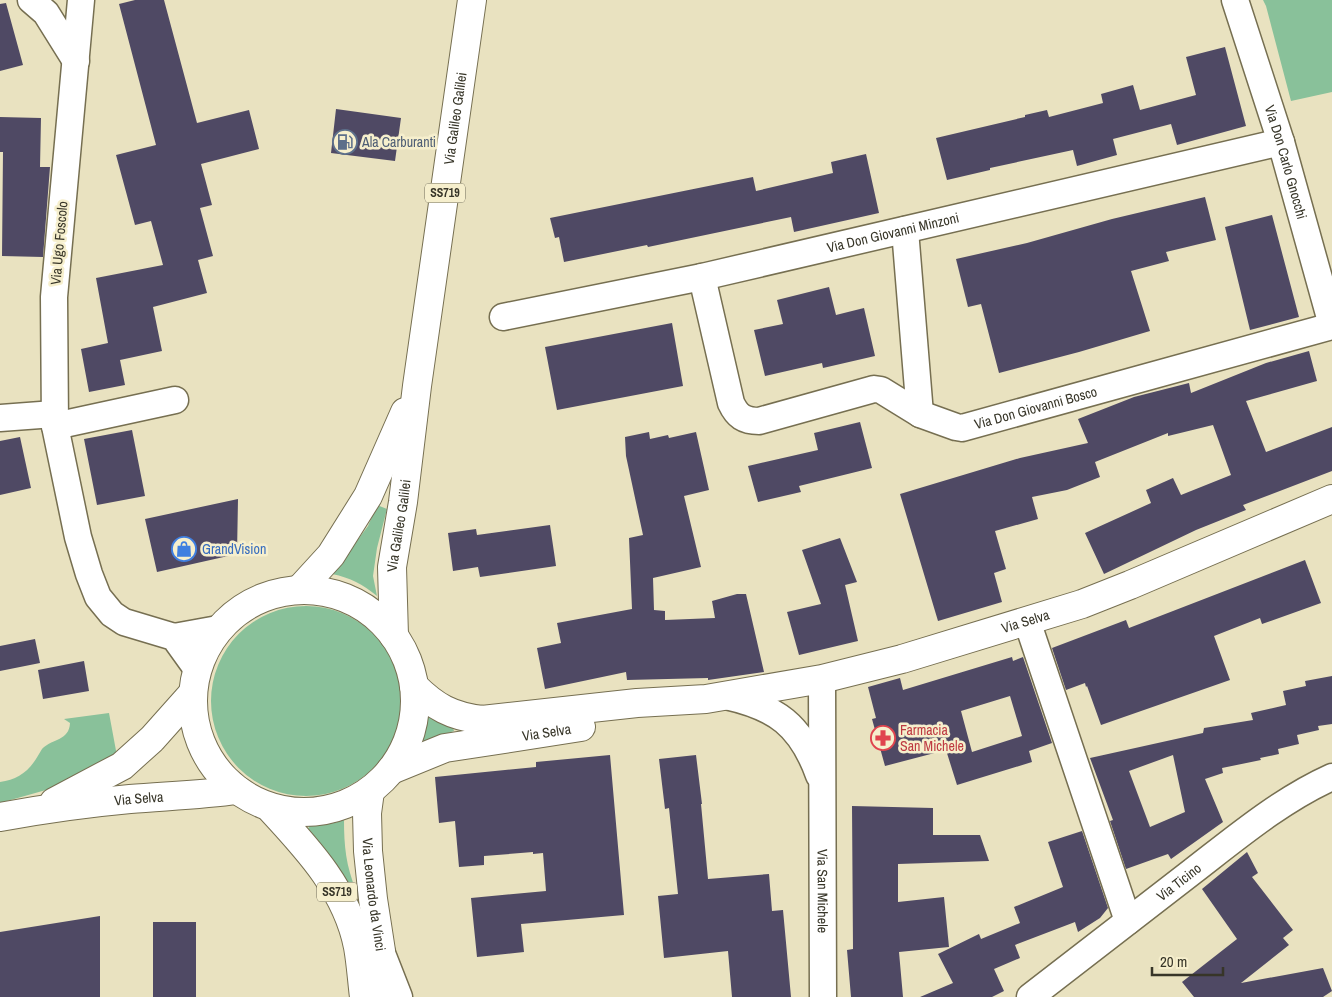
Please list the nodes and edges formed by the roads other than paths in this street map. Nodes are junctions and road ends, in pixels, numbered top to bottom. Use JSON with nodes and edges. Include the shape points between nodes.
{"nodes":[{"id":1,"x":31,"y":0,"type":"edge"},
{"id":2,"x":81,"y":0,"type":"edge"},
{"id":3,"x":472,"y":0,"type":"edge"},
{"id":4,"x":1235,"y":0,"type":"edge"},
{"id":5,"x":76,"y":61,"type":"junction"},
{"id":6,"x":1281,"y":142,"type":"junction"},
{"id":7,"x":905,"y":230,"type":"junction"},
{"id":8,"x":702,"y":277,"type":"junction"},
{"id":9,"x":503,"y":317,"type":"dead end"},
{"id":10,"x":1332,"y":326,"type":"edge"},
{"id":11,"x":417,"y":386,"type":"junction"},
{"id":12,"x":175,"y":400,"type":"dead end"},
{"id":13,"x":920,"y":414,"type":"junction"},
{"id":14,"x":0,"y":418,"type":"edge"},
{"id":15,"x":54,"y":420,"type":"junction"},
{"id":16,"x":1332,"y":499,"type":"edge"},
{"id":17,"x":299,"y":590,"type":"junction"},
{"id":18,"x":1027,"y":621,"type":"junction"},
{"id":19,"x":218,"y":630,"type":"junction"},
{"id":20,"x":394,"y":636,"type":"junction"},
{"id":21,"x":174,"y":637,"type":"junction"},
{"id":22,"x":822,"y":679,"type":"junction"},
{"id":23,"x":195,"y":681,"type":"junction"},
{"id":24,"x":414,"y":686,"type":"junction"},
{"id":25,"x":716,"y":698,"type":"junction"},
{"id":26,"x":391,"y":770,"type":"junction"},
{"id":27,"x":1332,"y":778,"type":"edge"},
{"id":28,"x":822,"y":785,"type":"junction"},
{"id":29,"x":237,"y":790,"type":"junction"},
{"id":30,"x":370,"y":791,"type":"junction"},
{"id":31,"x":269,"y":806,"type":"junction"},
{"id":32,"x":39,"y":809,"type":"junction"},
{"id":33,"x":0,"y":817,"type":"edge"},
{"id":34,"x":1128,"y":921,"type":"junction"},
{"id":35,"x":381,"y":951,"type":"junction"},
{"id":36,"x":364,"y":997,"type":"edge"},
{"id":37,"x":379,"y":997,"type":"edge"},
{"id":38,"x":399,"y":997,"type":"edge"},
{"id":39,"x":823,"y":997,"type":"edge"},
{"id":40,"x":1030,"y":997,"type":"edge"}],
"edges":[{"from":1,"to":5,"type":"street","via":[[46,13]]},
{"from":2,"to":5,"type":"street","name":"Via Ugo Foscolo"},
{"from":3,"to":11,"type":"main road","name":"Via Galileo Galilei","number":"SS719"},
{"from":4,"to":6,"type":"street","name":"Via Don Carlo Gnocchi"},
{"from":5,"to":15,"type":"street","name":"Via Ugo Foscolo","via":[[54,297]]},
{"from":6,"to":7,"type":"street","name":"Via Don Giovanni Minzoni"},
{"from":6,"to":10,"type":"street","name":"Via Don Carlo Gnocchi"},
{"from":7,"to":8,"type":"street","name":"Via Don Giovanni Minzoni"},
{"from":7,"to":13,"type":"street"},
{"from":8,"to":9,"type":"street","name":"Via Don Giovanni Minzoni"},
{"from":8,"to":13,"type":"street","name":"Via Don Giovanni Bosco","via":[[728,393],[738,416],[759,421],[874,389]]},
{"from":10,"to":13,"type":"street","name":"Via Don Giovanni Bosco","via":[[962,428]]},
{"from":11,"to":17,"type":"main road","name":"Via Galileo Galilei","number":"SS719","via":[[368,496],[331,555]]},
{"from":11,"to":20,"type":"main road","name":"Via Galileo Galilei","number":"SS719","via":[[392,566]]},
{"from":12,"to":15,"type":"street"},
{"from":14,"to":15,"type":"street"},
{"from":15,"to":21,"type":"street","name":"Via Ugo Foscolo","via":[[78,538],[98,598],[124,622]]},
{"from":16,"to":18,"type":"main road","name":"Via Selva","via":[[1130,585]]},
{"from":17,"to":19,"type":"main road","via":[[254,601]]},
{"from":17,"to":20,"type":"main road","via":[[336,594],[352,601],[368,611]]},
{"from":18,"to":22,"type":"main road","name":"Via Selva","via":[[902,659]]},
{"from":18,"to":34,"type":"street"},
{"from":19,"to":21,"type":"street"},
{"from":19,"to":23,"type":"main road"},
{"from":20,"to":24,"type":"main road","via":[[410,669]]},
{"from":21,"to":23,"type":"street"},
{"from":22,"to":25,"type":"main road","name":"Via Selva"},
{"from":22,"to":28,"type":"street","name":"Via San Michele"},
{"from":23,"to":29,"type":"main road","via":[[195,725],[200,740],[215,768]]},
{"from":23,"to":32,"type":"main road","name":"Via Selva","via":[[152,739],[122,766]]},
{"from":24,"to":25,"type":"main road","name":"Via Selva","via":[[444,710],[482,720]]},
{"from":24,"to":26,"type":"main road","via":[[411,731]]},
{"from":25,"to":26,"type":"main road","name":"Via Selva","via":[[643,718],[445,748]]},
{"from":25,"to":28,"type":"street","name":"Via San Michele","via":[[748,701],[773,711],[790,725],[807,749]]},
{"from":26,"to":30,"type":"main road"},
{"from":27,"to":34,"type":"street","name":"Via Ticino","via":[[1284,803]]},
{"from":28,"to":39,"type":"street","name":"Via San Michele"},
{"from":29,"to":31,"type":"main road"},
{"from":29,"to":32,"type":"main road","name":"Via Selva"},
{"from":30,"to":31,"type":"main road","via":[[327,810],[296,812]]},
{"from":30,"to":35,"type":"main road","name":"Via Leonardo da Vinci","number":"SS719","via":[[368,851]]},
{"from":31,"to":36,"type":"main road","name":"Via Leonardo da Vinci","number":"SS719","via":[[317,861],[345,906],[358,946]]},
{"from":32,"to":33,"type":"main road","name":"Via Selva"},
{"from":34,"to":40,"type":"street","name":"Via Ticino"},
{"from":35,"to":37,"type":"main road","name":"Via Leonardo da Vinci","number":"SS719"},
{"from":35,"to":38,"type":"street"}]}
